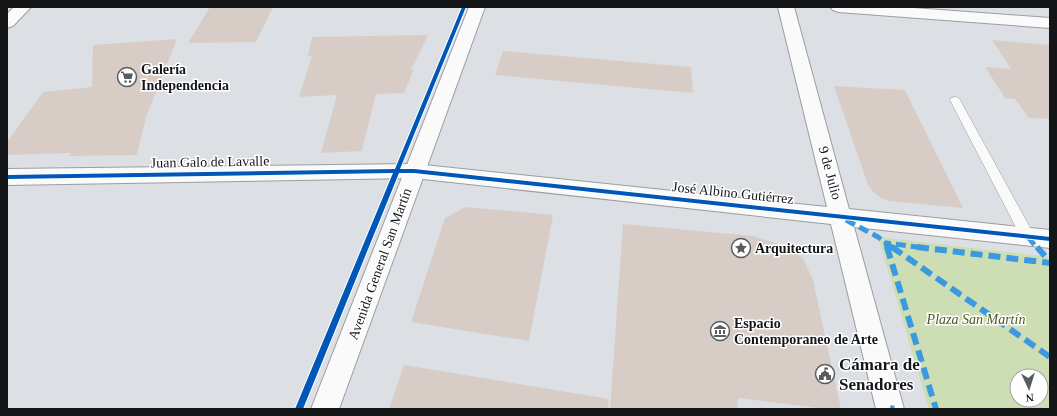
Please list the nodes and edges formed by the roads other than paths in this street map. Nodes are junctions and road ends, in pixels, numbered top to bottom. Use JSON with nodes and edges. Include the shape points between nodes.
{"nodes":[{"id":1,"x":23,"y":7,"type":"edge"},
{"id":2,"x":478,"y":7,"type":"edge"},
{"id":3,"x":786,"y":7,"type":"edge"},
{"id":4,"x":838,"y":7,"type":"edge"},
{"id":5,"x":7,"y":22,"type":"edge"},
{"id":6,"x":1050,"y":23,"type":"edge"},
{"id":7,"x":955,"y":100,"type":"dead end"},
{"id":8,"x":414,"y":171,"type":"junction"},
{"id":9,"x":7,"y":177,"type":"edge"},
{"id":10,"x":841,"y":217,"type":"junction"},
{"id":11,"x":1028,"y":237,"type":"junction"},
{"id":12,"x":1050,"y":239,"type":"edge"},
{"id":13,"x":325,"y":409,"type":"edge"},
{"id":14,"x":890,"y":409,"type":"edge"}],
"edges":[{"from":1,"to":5,"type":"street"},
{"from":2,"to":8,"type":"street","name":"Avenida General San Martín"},
{"from":3,"to":10,"type":"street","name":"9 de Julio"},
{"from":4,"to":6,"type":"street"},
{"from":7,"to":11,"type":"lane"},
{"from":8,"to":9,"type":"street","name":"Juan Galo de Lavalle"},
{"from":8,"to":10,"type":"street","name":"José Albino Gutiérrez"},
{"from":8,"to":13,"type":"street","name":"Avenida General San Martín"},
{"from":10,"to":11,"type":"street","name":"José Albino Gutiérrez"},
{"from":10,"to":14,"type":"street","name":"9 de Julio"},
{"from":11,"to":12,"type":"street","name":"José Albino Gutiérrez"}]}
